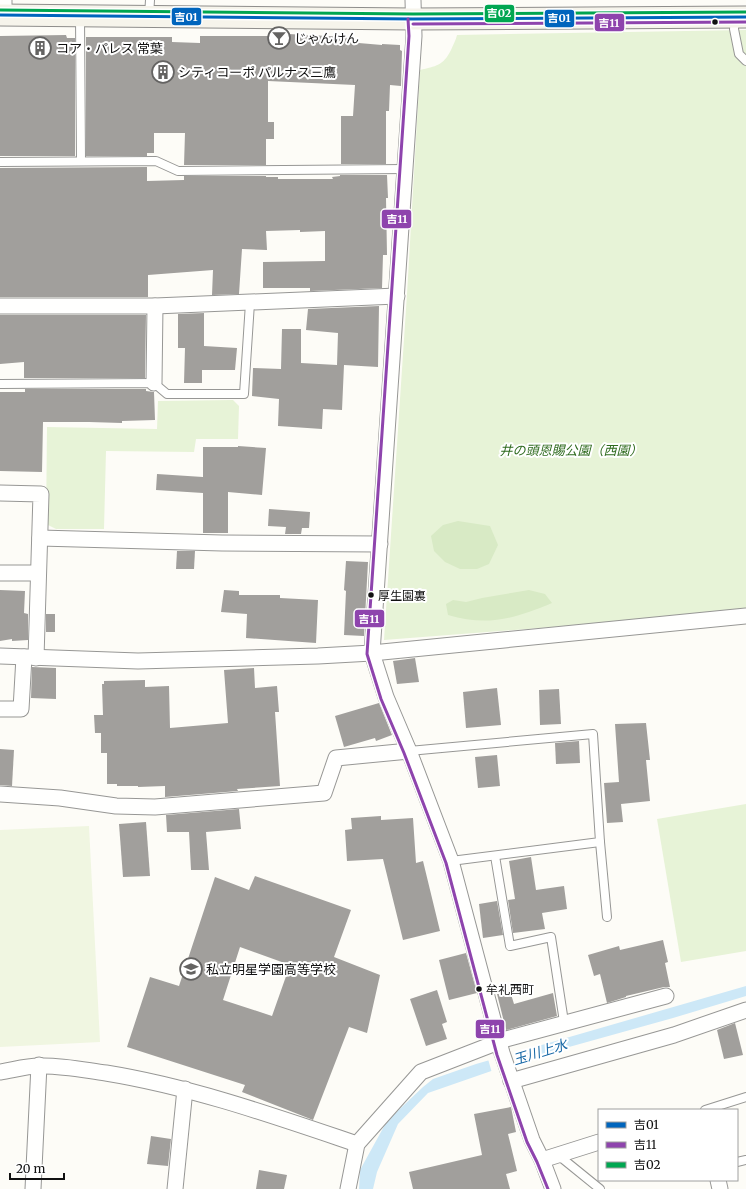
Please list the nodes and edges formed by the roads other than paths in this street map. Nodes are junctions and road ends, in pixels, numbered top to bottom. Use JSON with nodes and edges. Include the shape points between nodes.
{"nodes":[{"id":1,"x":149,"y":8,"type":"edge"},
{"id":2,"x":413,"y":9,"type":"edge"},
{"id":3,"x":3,"y":10,"type":"edge"},
{"id":4,"x":80,"y":16,"type":"junction"},
{"id":5,"x":740,"y":17,"type":"edge"},
{"id":6,"x":746,"y":61,"type":"edge"},
{"id":7,"x":81,"y":161,"type":"junction"},
{"id":8,"x":0,"y":162,"type":"edge"},
{"id":9,"x":405,"y":169,"type":"junction"},
{"id":10,"x":397,"y":296,"type":"junction"},
{"id":11,"x":250,"y":303,"type":"junction"},
{"id":12,"x":0,"y":306,"type":"edge"},
{"id":13,"x":155,"y":306,"type":"junction"},
{"id":14,"x":154,"y":383,"type":"junction"},
{"id":15,"x":0,"y":384,"type":"edge"},
{"id":16,"x":0,"y":493,"type":"edge"},
{"id":17,"x":40,"y":538,"type":"junction"},
{"id":18,"x":380,"y":544,"type":"junction"},
{"id":19,"x":0,"y":573,"type":"edge"},
{"id":20,"x":38,"y":573,"type":"junction"},
{"id":21,"x":746,"y":616,"type":"edge"},
{"id":22,"x":372,"y":653,"type":"junction"},
{"id":23,"x":0,"y":656,"type":"edge"},
{"id":24,"x":30,"y":657,"type":"junction"},
{"id":25,"x":0,"y":710,"type":"edge"},
{"id":26,"x":409,"y":751,"type":"junction"},
{"id":27,"x":0,"y":794,"type":"edge"},
{"id":28,"x":600,"y":842,"type":"junction"},
{"id":29,"x":495,"y":856,"type":"junction"},
{"id":30,"x":451,"y":862,"type":"junction"},
{"id":31,"x":607,"y":918,"type":"dead end"},
{"id":32,"x":666,"y":996,"type":"dead end"},
{"id":33,"x":746,"y":1010,"type":"edge"},
{"id":34,"x":564,"y":1022,"type":"junction"},
{"id":35,"x":500,"y":1047,"type":"junction"},
{"id":36,"x":38,"y":1066,"type":"junction"},
{"id":37,"x":0,"y":1072,"type":"edge"},
{"id":38,"x":509,"y":1076,"type":"junction"},
{"id":39,"x":185,"y":1089,"type":"junction"},
{"id":40,"x":746,"y":1097,"type":"edge"},
{"id":41,"x":708,"y":1109,"type":"edge"},
{"id":42,"x":598,"y":1142,"type":"edge"},
{"id":43,"x":357,"y":1144,"type":"junction"},
{"id":44,"x":548,"y":1158,"type":"junction"},
{"id":45,"x":33,"y":1189,"type":"edge"},
{"id":46,"x":175,"y":1189,"type":"edge"},
{"id":47,"x":348,"y":1189,"type":"edge"},
{"id":48,"x":553,"y":1189,"type":"edge"},
{"id":49,"x":600,"y":1189,"type":"edge"}],
"edges":[{"from":1,"to":2,"type":"main road"},
{"from":1,"to":4,"type":"main road"},
{"from":2,"to":5,"type":"main road"},
{"from":2,"to":9,"type":"street","via":[[414,36]]},
{"from":3,"to":4,"type":"main road"},
{"from":4,"to":7,"type":"lane"},
{"from":5,"to":6,"type":"lane","via":[[734,29],[739,54]]},
{"from":7,"to":8,"type":"lane"},
{"from":7,"to":9,"type":"lane","via":[[156,161],[178,171]]},
{"from":9,"to":10,"type":"street"},
{"from":10,"to":11,"type":"street"},
{"from":10,"to":18,"type":"street"},
{"from":11,"to":13,"type":"street"},
{"from":11,"to":14,"type":"lane","via":[[244,394],[166,394]]},
{"from":12,"to":13,"type":"street"},
{"from":13,"to":14,"type":"street"},
{"from":14,"to":15,"type":"lane"},
{"from":16,"to":17,"type":"street","via":[[41,494]]},
{"from":17,"to":18,"type":"street"},
{"from":17,"to":20,"type":"street"},
{"from":18,"to":22,"type":"street"},
{"from":19,"to":20,"type":"street"},
{"from":20,"to":24,"type":"street"},
{"from":21,"to":22,"type":"street"},
{"from":22,"to":24,"type":"street","via":[[138,661]]},
{"from":22,"to":26,"type":"street","via":[[386,697]]},
{"from":23,"to":24,"type":"street"},
{"from":24,"to":25,"type":"street","via":[[21,709]]},
{"from":26,"to":27,"type":"street","via":[[336,758],[324,793],[155,807],[116,806],[60,798]]},
{"from":26,"to":28,"type":"lane","via":[[593,734]]},
{"from":26,"to":30,"type":"street"},
{"from":28,"to":29,"type":"lane"},
{"from":28,"to":31,"type":"lane"},
{"from":29,"to":30,"type":"lane"},
{"from":29,"to":34,"type":"lane","via":[[510,946],[551,937]]},
{"from":30,"to":35,"type":"street"},
{"from":32,"to":34,"type":"street"},
{"from":33,"to":38,"type":"street","via":[[674,1035]]},
{"from":34,"to":35,"type":"street"},
{"from":35,"to":38,"type":"street"},
{"from":35,"to":43,"type":"street","via":[[421,1072]]},
{"from":36,"to":37,"type":"street"},
{"from":36,"to":39,"type":"street","via":[[83,1070]]},
{"from":36,"to":45,"type":"street"},
{"from":38,"to":44,"type":"street","via":[[532,1140]]},
{"from":39,"to":43,"type":"street","via":[[248,1107]]},
{"from":39,"to":46,"type":"street"},
{"from":40,"to":41,"type":"lane"},
{"from":42,"to":44,"type":"street"},
{"from":43,"to":47,"type":"street"},
{"from":44,"to":48,"type":"street"},
{"from":44,"to":49,"type":"lane","via":[[563,1159]]}]}
